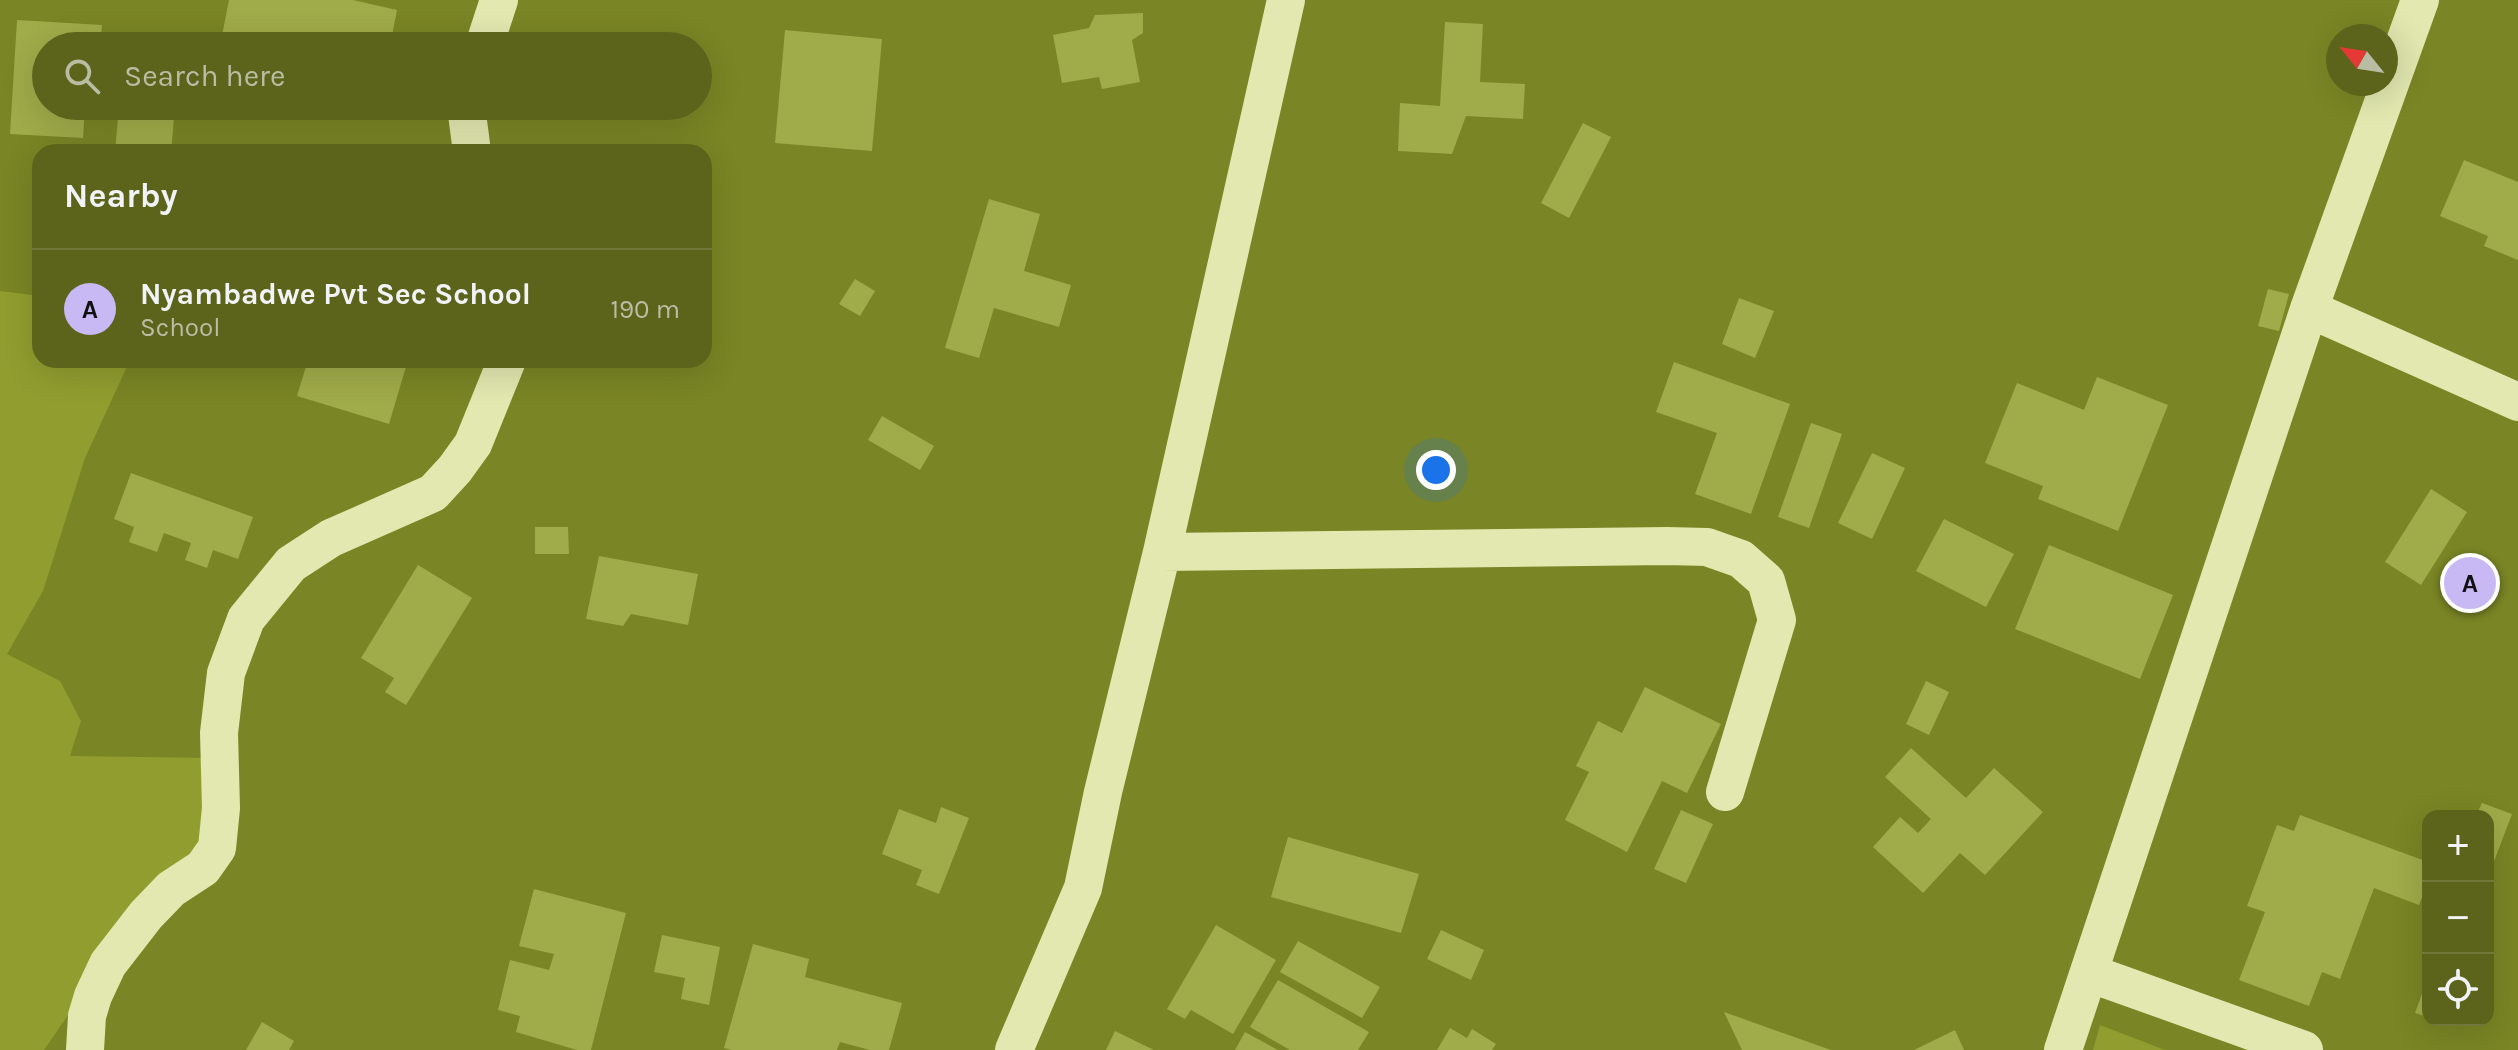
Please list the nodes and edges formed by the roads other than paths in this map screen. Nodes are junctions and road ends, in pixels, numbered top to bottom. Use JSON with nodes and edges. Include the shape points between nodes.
{"nodes":[{"id":1,"x":499,"y":0,"type":"edge"},
{"id":2,"x":1286,"y":0,"type":"edge"},
{"id":3,"x":2420,"y":0,"type":"edge"},
{"id":4,"x":489,"y":32,"type":"edge"},
{"id":5,"x":468,"y":120,"type":"edge"},
{"id":6,"x":471,"y":144,"type":"edge"},
{"id":7,"x":2309,"y":309,"type":"junction"},
{"id":8,"x":504,"y":368,"type":"edge"},
{"id":9,"x":2518,"y":402,"type":"edge"},
{"id":10,"x":1162,"y":552,"type":"junction"},
{"id":11,"x":1725,"y":792,"type":"dead end"},
{"id":12,"x":2089,"y":973,"type":"junction"},
{"id":13,"x":85,"y":1050,"type":"edge"},
{"id":14,"x":1014,"y":1050,"type":"edge"},
{"id":15,"x":2063,"y":1050,"type":"edge"},
{"id":16,"x":2304,"y":1050,"type":"edge"}],
"edges":[{"from":1,"to":4,"type":"street"},
{"from":2,"to":10,"type":"street"},
{"from":3,"to":7,"type":"street"},
{"from":5,"to":6,"type":"street"},
{"from":7,"to":9,"type":"street"},
{"from":7,"to":12,"type":"street"},
{"from":8,"to":13,"type":"street","via":[[473,444],[433,493],[331,538],[291,564],[246,619],[226,673],[217,848],[203,868],[171,889],[146,915],[108,964],[87,1016]]},
{"from":10,"to":11,"type":"street","via":[[1667,546],[1707,547],[1741,559],[1766,581],[1777,620]]},
{"from":10,"to":14,"type":"street","via":[[1083,888]]},
{"from":12,"to":15,"type":"street"},
{"from":12,"to":16,"type":"street"}]}
